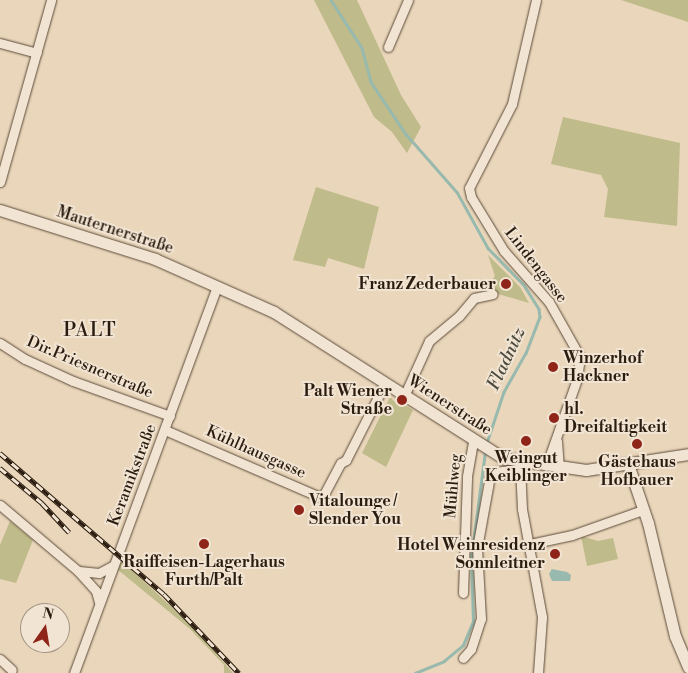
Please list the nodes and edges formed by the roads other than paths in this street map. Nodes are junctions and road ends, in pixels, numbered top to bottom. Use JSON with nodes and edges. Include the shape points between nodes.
{"nodes":[{"id":1,"x":51,"y":0,"type":"edge"},
{"id":2,"x":408,"y":0,"type":"edge"},
{"id":3,"x":536,"y":0,"type":"edge"},
{"id":4,"x":0,"y":43,"type":"edge"},
{"id":5,"x":388,"y":47,"type":"dead end"},
{"id":6,"x":37,"y":52,"type":"junction"},
{"id":7,"x":0,"y":182,"type":"edge"},
{"id":8,"x":0,"y":210,"type":"edge"},
{"id":9,"x":217,"y":287,"type":"junction"},
{"id":10,"x":493,"y":294,"type":"dead end"},
{"id":11,"x":0,"y":343,"type":"edge"},
{"id":12,"x":385,"y":383,"type":"junction"},
{"id":13,"x":405,"y":394,"type":"junction"},
{"id":14,"x":170,"y":416,"type":"junction"},
{"id":15,"x":165,"y":430,"type":"junction"},
{"id":16,"x":557,"y":439,"type":"junction"},
{"id":17,"x":473,"y":441,"type":"junction"},
{"id":18,"x":688,"y":454,"type":"edge"},
{"id":19,"x":628,"y":464,"type":"junction"},
{"id":20,"x":520,"y":466,"type":"junction"},
{"id":21,"x":546,"y":466,"type":"junction"},
{"id":22,"x":559,"y":468,"type":"junction"},
{"id":23,"x":0,"y":505,"type":"edge"},
{"id":24,"x":643,"y":510,"type":"junction"},
{"id":25,"x":530,"y":544,"type":"junction"},
{"id":26,"x":112,"y":566,"type":"junction"},
{"id":27,"x":78,"y":571,"type":"junction"},
{"id":28,"x":462,"y":593,"type":"dead end"},
{"id":29,"x":99,"y":602,"type":"junction"},
{"id":30,"x":463,"y":658,"type":"dead end"},
{"id":31,"x":0,"y":659,"type":"edge"},
{"id":32,"x":688,"y":667,"type":"edge"},
{"id":33,"x":12,"y":670,"type":"dead end"},
{"id":34,"x":74,"y":673,"type":"edge"},
{"id":35,"x":538,"y":673,"type":"edge"}],
"edges":[{"from":1,"to":6,"type":"street"},
{"from":2,"to":5,"type":"street"},
{"from":3,"to":16,"type":"street","name":"Lindengasse","via":[[512,104],[469,188],[470,197],[504,251],[549,302],[580,357],[577,379]]},
{"from":4,"to":6,"type":"street"},
{"from":6,"to":7,"type":"street"},
{"from":8,"to":9,"type":"street","name":"Mauternerstraße","via":[[155,259]]},
{"from":9,"to":12,"type":"street","name":"Wienerstraße","via":[[281,316]]},
{"from":9,"to":14,"type":"street","name":"Keramikstraße"},
{"from":10,"to":13,"type":"street","via":[[474,298],[459,316],[429,341]]},
{"from":11,"to":14,"type":"street","name":"Dir.Priesnerstraße","via":[[25,359],[73,380]]},
{"from":12,"to":13,"type":"street","name":"Wienerstraße"},
{"from":12,"to":15,"type":"street","name":"Kühlhausgasse","via":[[325,497]]},
{"from":13,"to":17,"type":"street","name":"Wienerstraße"},
{"from":14,"to":15,"type":"street","name":"Keramikstraße"},
{"from":15,"to":26,"type":"street","name":"Keramikstraße"},
{"from":16,"to":21,"type":"street","name":"Lindengasse"},
{"from":16,"to":22,"type":"street","name":"Lindengasse"},
{"from":17,"to":20,"type":"street","name":"Wienerstraße"},
{"from":17,"to":28,"type":"street","name":"Mühlweg","via":[[467,476]]},
{"from":18,"to":19,"type":"street","name":"Wienerstraße"},
{"from":19,"to":22,"type":"street","name":"Wienerstraße","via":[[598,469]]},
{"from":19,"to":24,"type":"street"},
{"from":20,"to":21,"type":"street","name":"Wienerstraße"},
{"from":20,"to":25,"type":"street"},
{"from":20,"to":30,"type":"street","via":[[494,472],[490,476],[478,548],[481,619],[471,649]]},
{"from":21,"to":22,"type":"street","name":"Wienerstraße"},
{"from":23,"to":27,"type":"street"},
{"from":24,"to":25,"type":"street","via":[[572,536]]},
{"from":24,"to":32,"type":"street","via":[[675,636]]},
{"from":25,"to":35,"type":"street","via":[[542,617]]},
{"from":26,"to":27,"type":"street","via":[[99,573]]},
{"from":26,"to":29,"type":"street","name":"Keramikstraße"},
{"from":27,"to":29,"type":"street","via":[[96,591]]},
{"from":29,"to":34,"type":"street","name":"Keramikstraße"},
{"from":31,"to":33,"type":"street"}]}
